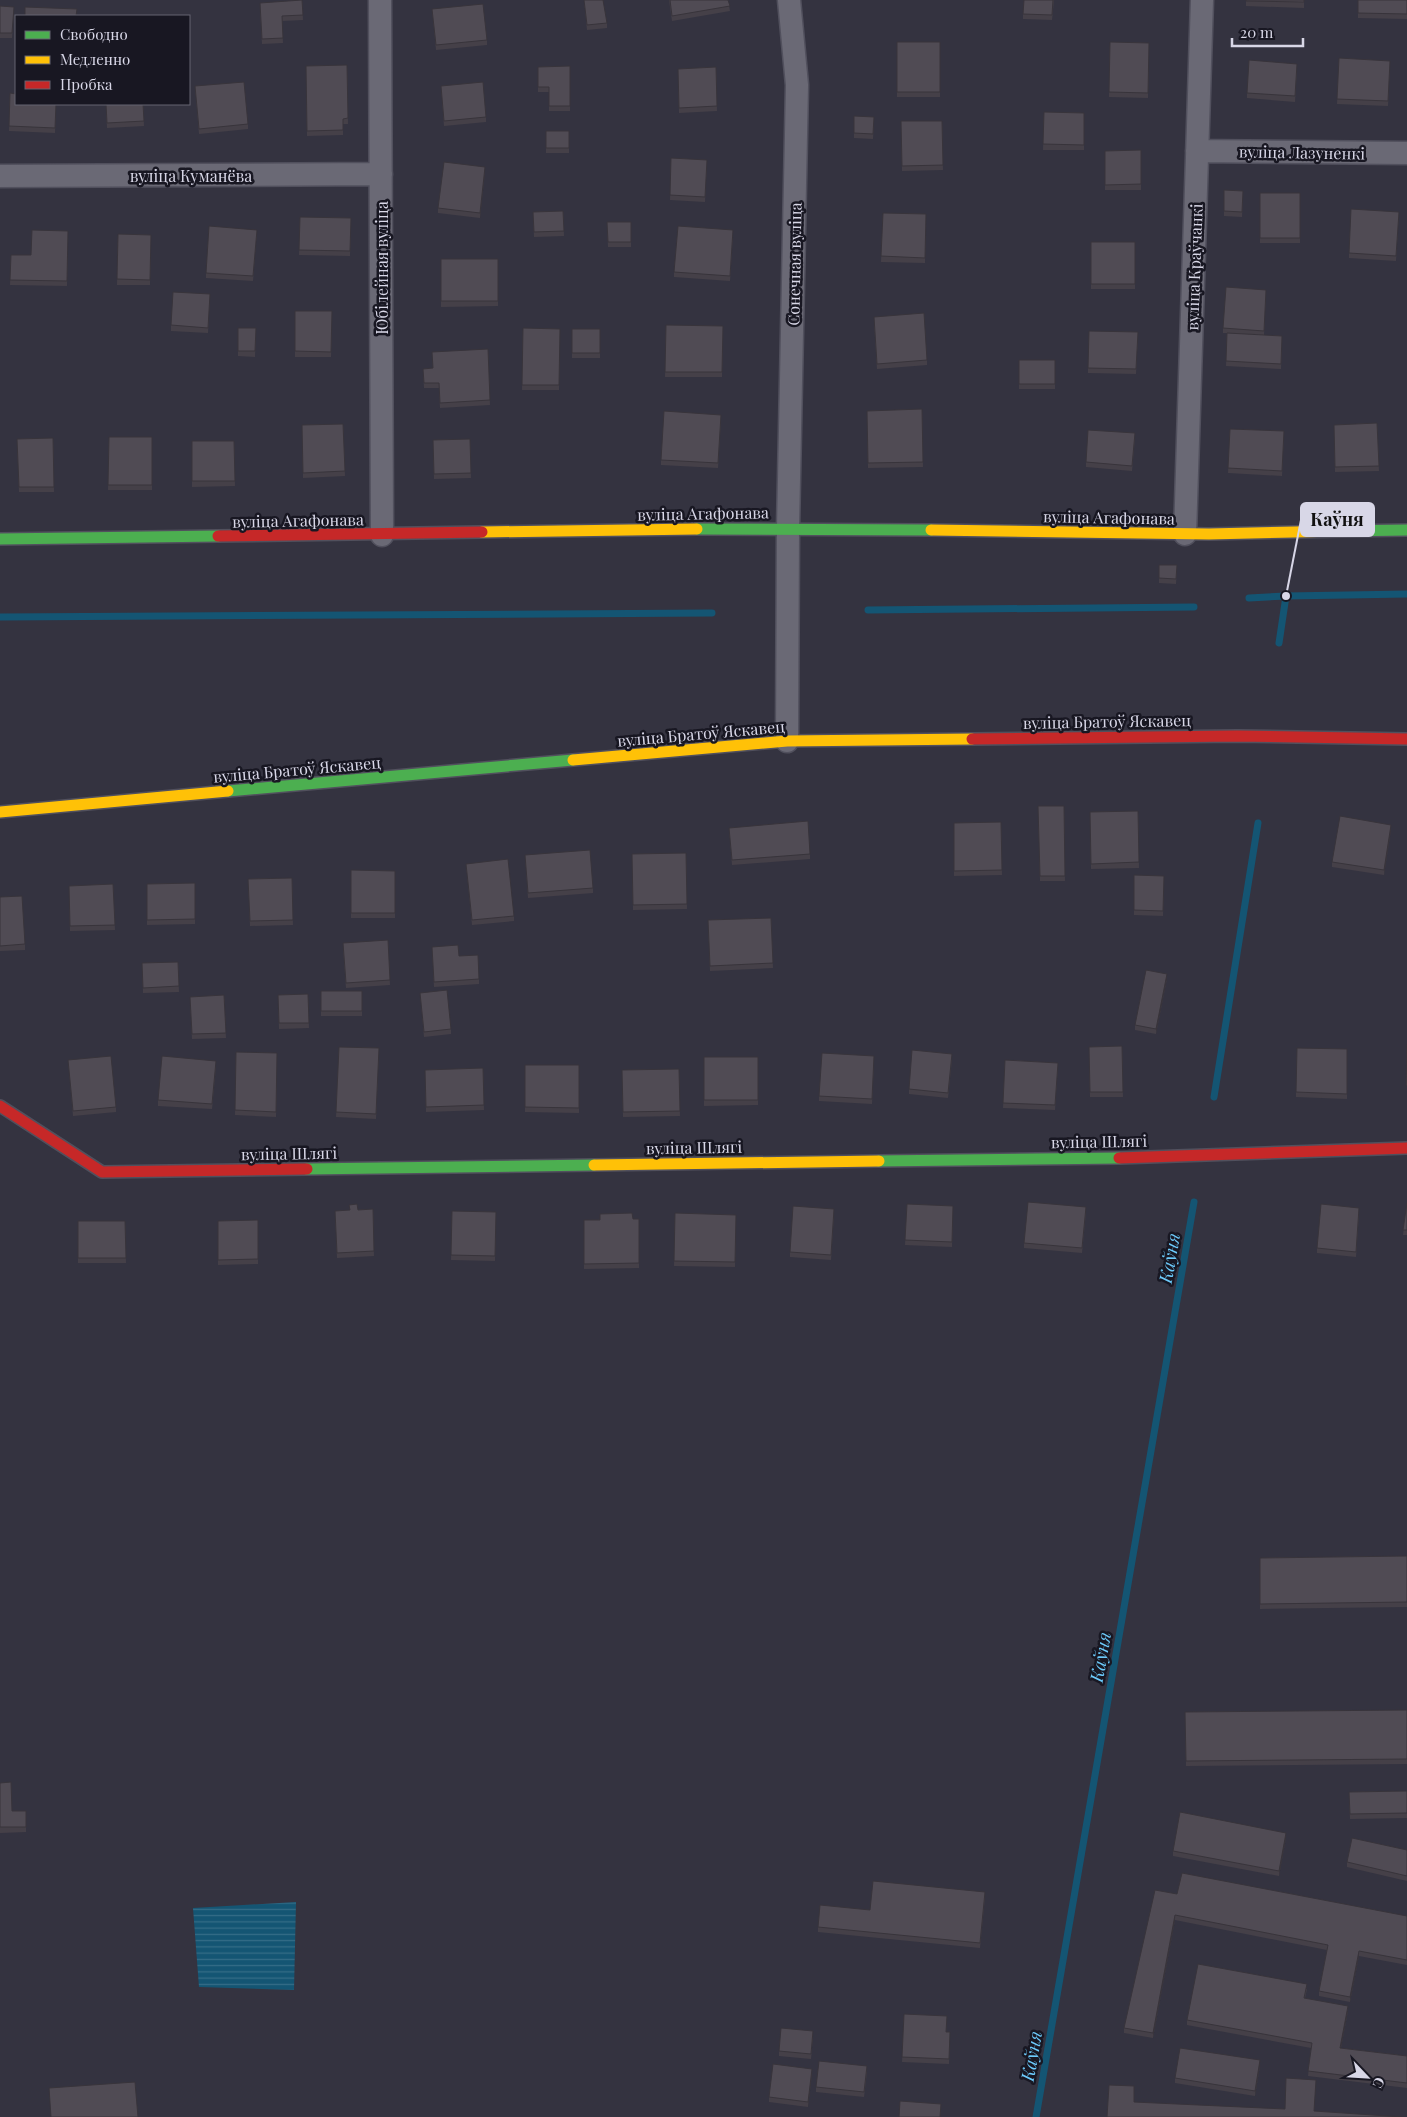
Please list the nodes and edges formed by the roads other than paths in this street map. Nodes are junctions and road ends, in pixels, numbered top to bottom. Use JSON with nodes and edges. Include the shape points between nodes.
{"nodes":[{"id":1,"x":380,"y":0,"type":"edge"},
{"id":2,"x":789,"y":0,"type":"edge"},
{"id":3,"x":1202,"y":0,"type":"edge"},
{"id":4,"x":1198,"y":151,"type":"junction"},
{"id":5,"x":1407,"y":153,"type":"edge"},
{"id":6,"x":381,"y":174,"type":"junction"},
{"id":7,"x":0,"y":176,"type":"edge"},
{"id":8,"x":788,"y":528,"type":"junction"},
{"id":9,"x":1407,"y":530,"type":"edge"},
{"id":10,"x":1185,"y":534,"type":"junction"},
{"id":11,"x":382,"y":536,"type":"junction"},
{"id":12,"x":0,"y":539,"type":"edge"},
{"id":13,"x":1407,"y":739,"type":"edge"},
{"id":14,"x":787,"y":741,"type":"junction"},
{"id":15,"x":0,"y":812,"type":"edge"},
{"id":16,"x":0,"y":1106,"type":"edge"},
{"id":17,"x":1407,"y":1148,"type":"edge"}],
"edges":[{"from":1,"to":6,"type":"street","name":"Юбілейная вуліца"},
{"from":2,"to":8,"type":"street","name":"Сонечная вуліца","via":[[796,85]]},
{"from":3,"to":4,"type":"street","name":"вуліца Краўчанкі"},
{"from":4,"to":5,"type":"street","name":"вуліца Лазуненкі"},
{"from":4,"to":10,"type":"street","name":"вуліца Краўчанкі"},
{"from":6,"to":7,"type":"street","name":"вуліца Куманёва"},
{"from":6,"to":11,"type":"street","name":"Юбілейная вуліца"},
{"from":8,"to":10,"type":"street","name":"вуліца Агафонава"},
{"from":8,"to":11,"type":"street","name":"вуліца Агафонава"},
{"from":8,"to":14,"type":"street","name":"Сонечная вуліца"},
{"from":9,"to":10,"type":"street","name":"вуліца Агафонава"},
{"from":11,"to":12,"type":"street","name":"вуліца Агафонава"},
{"from":13,"to":14,"type":"street","name":"вуліца Братоў Яскавец","via":[[1237,736]]},
{"from":14,"to":15,"type":"street","name":"вуліца Братоў Яскавец"},
{"from":16,"to":17,"type":"street","name":"вуліца Шлягі","via":[[102,1172],[1158,1157]]}]}
